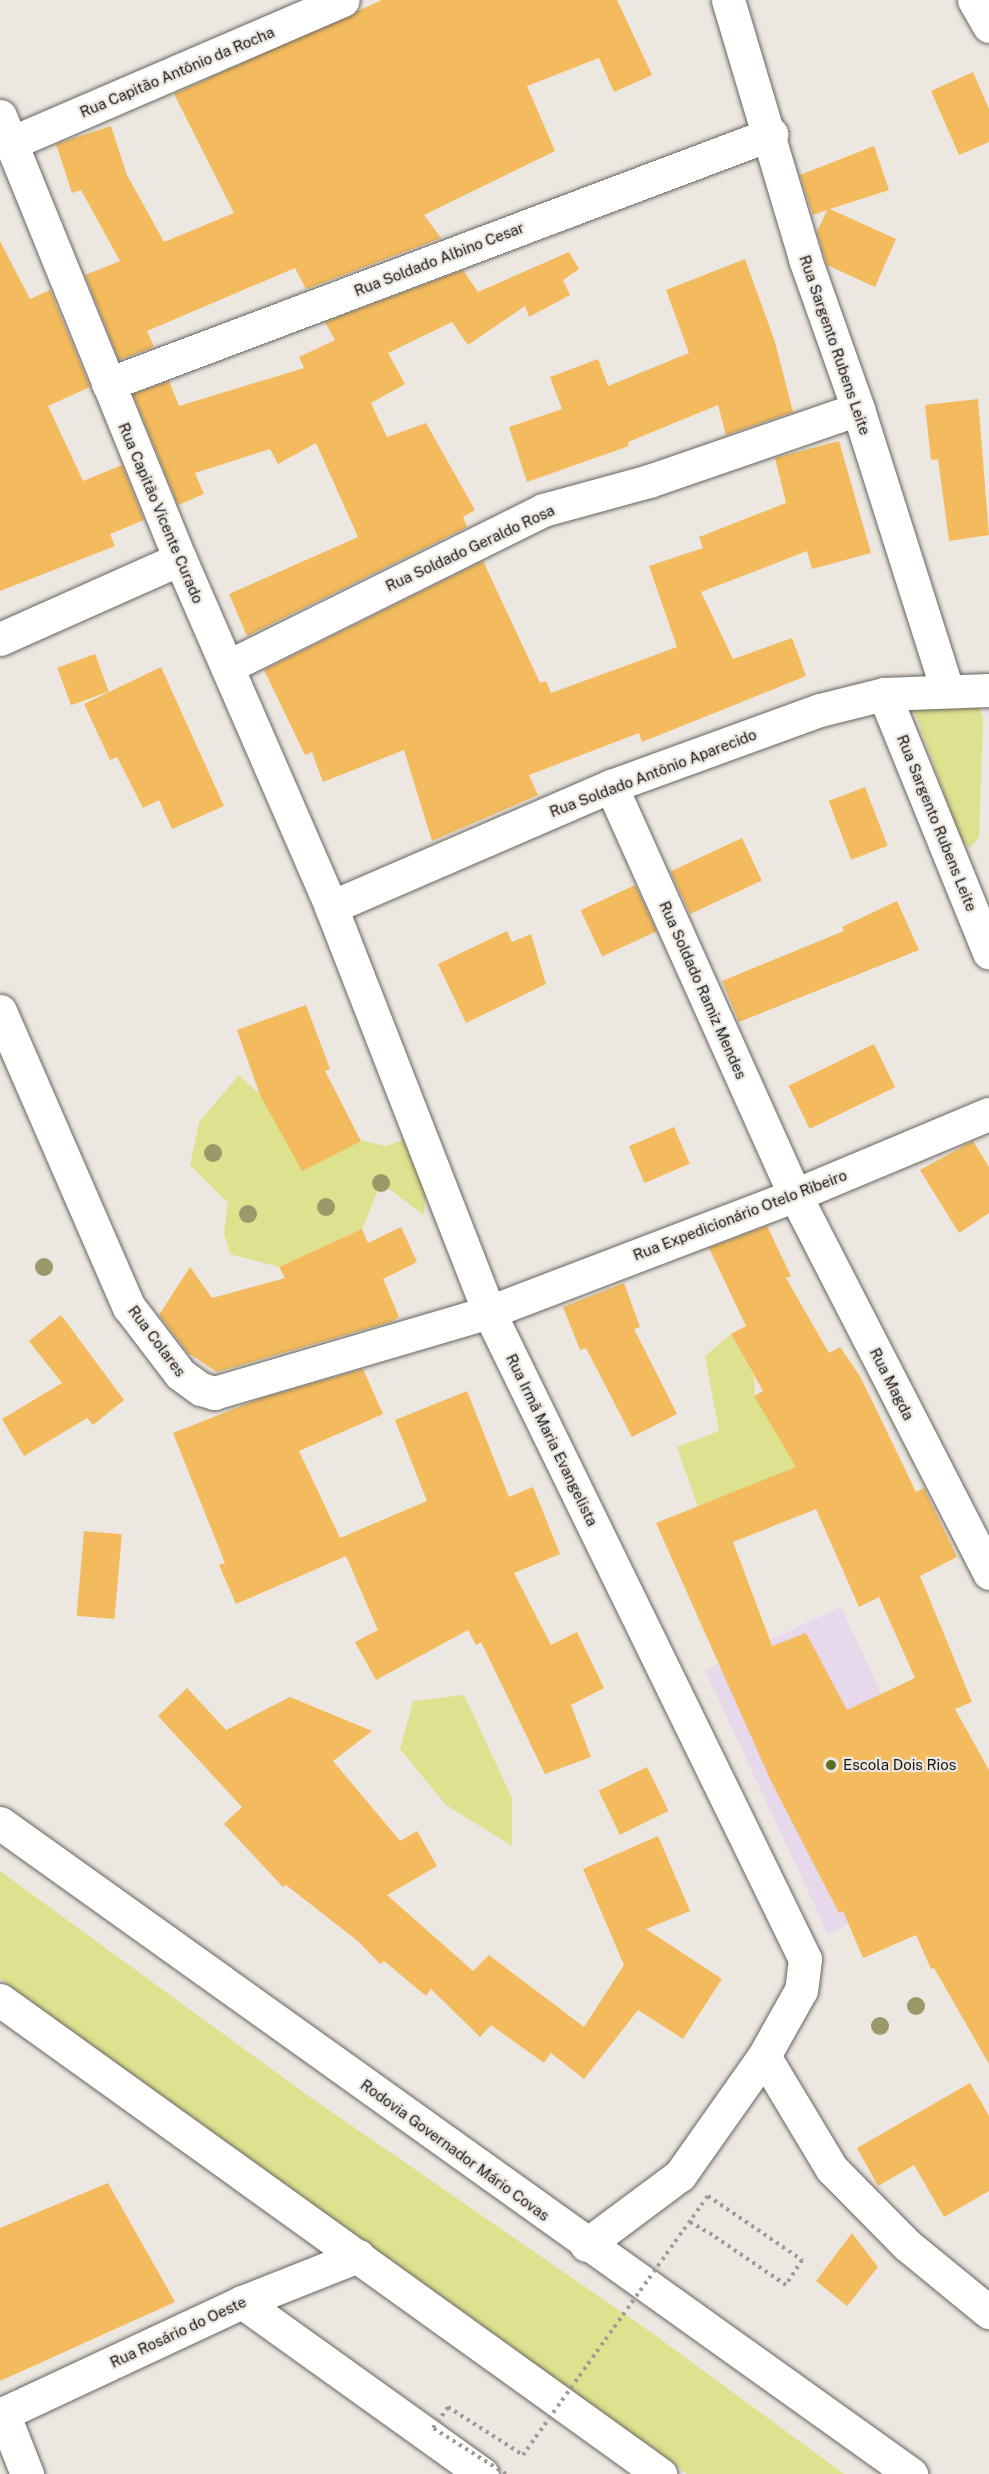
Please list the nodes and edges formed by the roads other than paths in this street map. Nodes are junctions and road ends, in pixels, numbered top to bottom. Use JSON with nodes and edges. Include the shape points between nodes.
{"nodes":[{"id":1,"x":343,"y":0,"type":"edge"},
{"id":2,"x":729,"y":0,"type":"edge"},
{"id":3,"x":974,"y":0,"type":"edge"},
{"id":4,"x":989,"y":26,"type":"edge"},
{"id":5,"x":5,"y":129,"type":"edge"},
{"id":6,"x":771,"y":134,"type":"junction"},
{"id":7,"x":108,"y":384,"type":"junction"},
{"id":8,"x":858,"y":409,"type":"junction"},
{"id":9,"x":180,"y":560,"type":"junction"},
{"id":10,"x":0,"y":639,"type":"edge"},
{"id":11,"x":227,"y":667,"type":"junction"},
{"id":12,"x":947,"y":689,"type":"junction"},
{"id":13,"x":989,"y":690,"type":"edge"},
{"id":14,"x":884,"y":694,"type":"junction"},
{"id":15,"x":611,"y":786,"type":"junction"},
{"id":16,"x":331,"y":907,"type":"junction"},
{"id":17,"x":989,"y":953,"type":"edge"},
{"id":18,"x":0,"y":1011,"type":"edge"},
{"id":19,"x":989,"y":1114,"type":"edge"},
{"id":20,"x":795,"y":1195,"type":"junction"},
{"id":21,"x":489,"y":1312,"type":"junction"},
{"id":22,"x":989,"y":1573,"type":"edge"},
{"id":23,"x":0,"y":1823,"type":"edge"},
{"id":24,"x":0,"y":2000,"type":"edge"},
{"id":25,"x":764,"y":2056,"type":"junction"},
{"id":26,"x":586,"y":2245,"type":"junction"},
{"id":27,"x":358,"y":2256,"type":"junction"},
{"id":28,"x":242,"y":2302,"type":"junction"},
{"id":29,"x":989,"y":2312,"type":"edge"},
{"id":30,"x":2,"y":2414,"type":"edge"},
{"id":31,"x":646,"y":2469,"type":"edge"},
{"id":32,"x":27,"y":2474,"type":"edge"},
{"id":33,"x":482,"y":2474,"type":"edge"},
{"id":34,"x":911,"y":2474,"type":"edge"}],
"edges":[{"from":1,"to":5,"type":"main road","name":"Rua Capitão Antônio da Rocha"},
{"from":2,"to":6,"type":"main road","name":"Rua Sargento Rubens Leite"},
{"from":3,"to":4,"type":"main road"},
{"from":5,"to":7,"type":"main road","name":"Rua Capitão Vicente Curado"},
{"from":6,"to":7,"type":"main road","name":"Rua Soldado Albino Cesar"},
{"from":6,"to":8,"type":"main road","name":"Rua Sargento Rubens Leite","via":[[805,259]]},
{"from":7,"to":9,"type":"main road","name":"Rua Capitão Vicente Curado"},
{"from":8,"to":11,"type":"main road","name":"Rua Soldado Geraldo Rosa","via":[[650,481],[543,510]]},
{"from":8,"to":12,"type":"main road","name":"Rua Sargento Rubens Leite"},
{"from":9,"to":10,"type":"main road"},
{"from":9,"to":11,"type":"main road","name":"Rua Capitão Vicente Curado"},
{"from":11,"to":16,"type":"main road","name":"Rua Capitão Vicente Curado"},
{"from":12,"to":13,"type":"main road","name":"Rua Soldado Antônio Aparecido"},
{"from":12,"to":14,"type":"main road","name":"Rua Soldado Antônio Aparecido"},
{"from":14,"to":15,"type":"main road","name":"Rua Soldado Antônio Aparecido","via":[[820,710]]},
{"from":14,"to":17,"type":"main road","name":"Rua Sargento Rubens Leite"},
{"from":15,"to":16,"type":"main road","name":"Rua Soldado Antônio Aparecido"},
{"from":15,"to":20,"type":"main road","name":"Rua Soldado Ramiz Mendes"},
{"from":16,"to":21,"type":"main road","name":"Rua Irmã Maria Evangelista"},
{"from":18,"to":21,"type":"main road","name":"Rua Colares","via":[[129,1306],[180,1374],[201,1389],[214,1393]]},
{"from":19,"to":20,"type":"main road","name":"Rua Expedicionário Otelo Ribeiro"},
{"from":20,"to":21,"type":"main road","name":"Rua Expedicionário Otelo Ribeiro"},
{"from":20,"to":22,"type":"main road","name":"Rua Magda"},
{"from":21,"to":25,"type":"main road","name":"Rua Irmã Maria Evangelista","via":[[805,1959],[801,1990]]},
{"from":23,"to":26,"type":"main road","name":"Rodovia Governador Mário Covas"},
{"from":24,"to":27,"type":"main road"},
{"from":25,"to":26,"type":"main road","via":[[680,2175]]},
{"from":25,"to":29,"type":"main road","via":[[831,2169],[907,2245]]},
{"from":26,"to":34,"type":"main road","name":"Rodovia Governador Mário Covas"},
{"from":27,"to":28,"type":"main road","name":"Rua Rosário do Oeste"},
{"from":27,"to":31,"type":"main road"},
{"from":28,"to":30,"type":"main road","name":"Rua Rosário do Oeste"},
{"from":28,"to":33,"type":"main road"},
{"from":30,"to":32,"type":"main road"}]}
